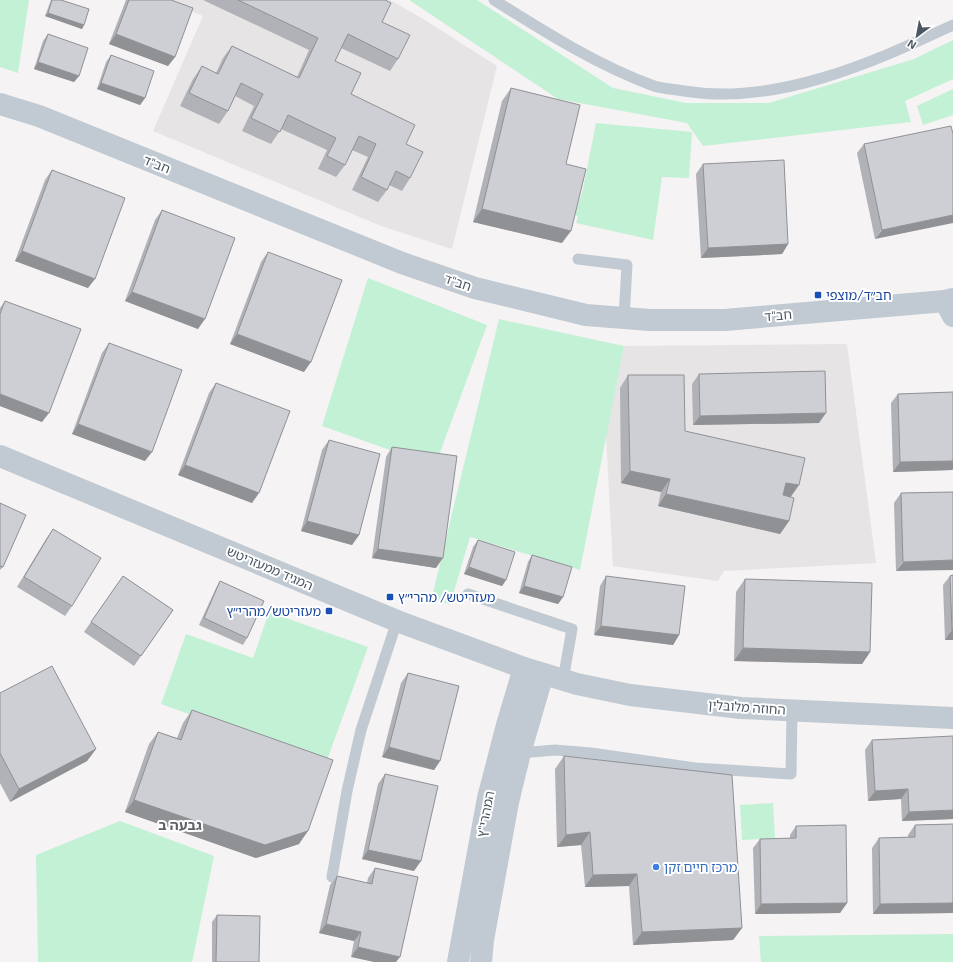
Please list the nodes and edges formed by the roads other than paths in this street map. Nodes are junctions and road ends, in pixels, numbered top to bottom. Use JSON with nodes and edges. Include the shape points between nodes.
{"nodes":[{"id":1,"x":494,"y":0,"type":"edge"},
{"id":2,"x":953,"y":25,"type":"edge"},
{"id":3,"x":0,"y":104,"type":"edge"},
{"id":4,"x":578,"y":259,"type":"dead end"},
{"id":5,"x":950,"y":305,"type":"edge"},
{"id":6,"x":624,"y":318,"type":"junction"},
{"id":7,"x":0,"y":456,"type":"edge"},
{"id":8,"x":468,"y":594,"type":"dead end"},
{"id":9,"x":397,"y":621,"type":"junction"},
{"id":10,"x":543,"y":674,"type":"junction"},
{"id":11,"x":792,"y":710,"type":"junction"},
{"id":12,"x":953,"y":718,"type":"edge"},
{"id":13,"x":520,"y":753,"type":"junction"},
{"id":14,"x":332,"y":877,"type":"dead end"},
{"id":15,"x":458,"y":962,"type":"edge"},
{"id":16,"x":481,"y":962,"type":"edge"}],
"edges":[{"from":1,"to":2,"type":"lane","via":[[554,38],[611,67],[655,86],[702,94],[752,92],[813,81],[887,56]]},
{"from":3,"to":6,"type":"street","name":"חב\"ד","via":[[39,116],[402,263],[467,286],[586,315]]},
{"from":4,"to":6,"type":"lane","via":[[627,265]]},
{"from":5,"to":6,"type":"street","name":"חב\"ד","via":[[725,320]]},
{"from":7,"to":9,"type":"street","name":"המגיד ממעזריטש"},
{"from":8,"to":10,"type":"lane","via":[[572,629]]},
{"from":9,"to":10,"type":"street","name":"המגיד ממעזריטש"},
{"from":9,"to":14,"type":"lane","via":[[361,730]]},
{"from":10,"to":11,"type":"street","name":"החוזה מלובלין","via":[[638,696],[741,708]]},
{"from":10,"to":13,"type":"street","name":"המהרי\"ץ"},
{"from":10,"to":15,"type":"street","name":"המהרי\"ץ","via":[[506,725],[488,798]]},
{"from":11,"to":12,"type":"street","name":"החוזה מלובלין"},
{"from":11,"to":13,"type":"lane","via":[[791,774],[695,768],[555,750]]},
{"from":13,"to":16,"type":"street","name":"המהרי\"ץ","via":[[508,802],[482,940]]}]}
